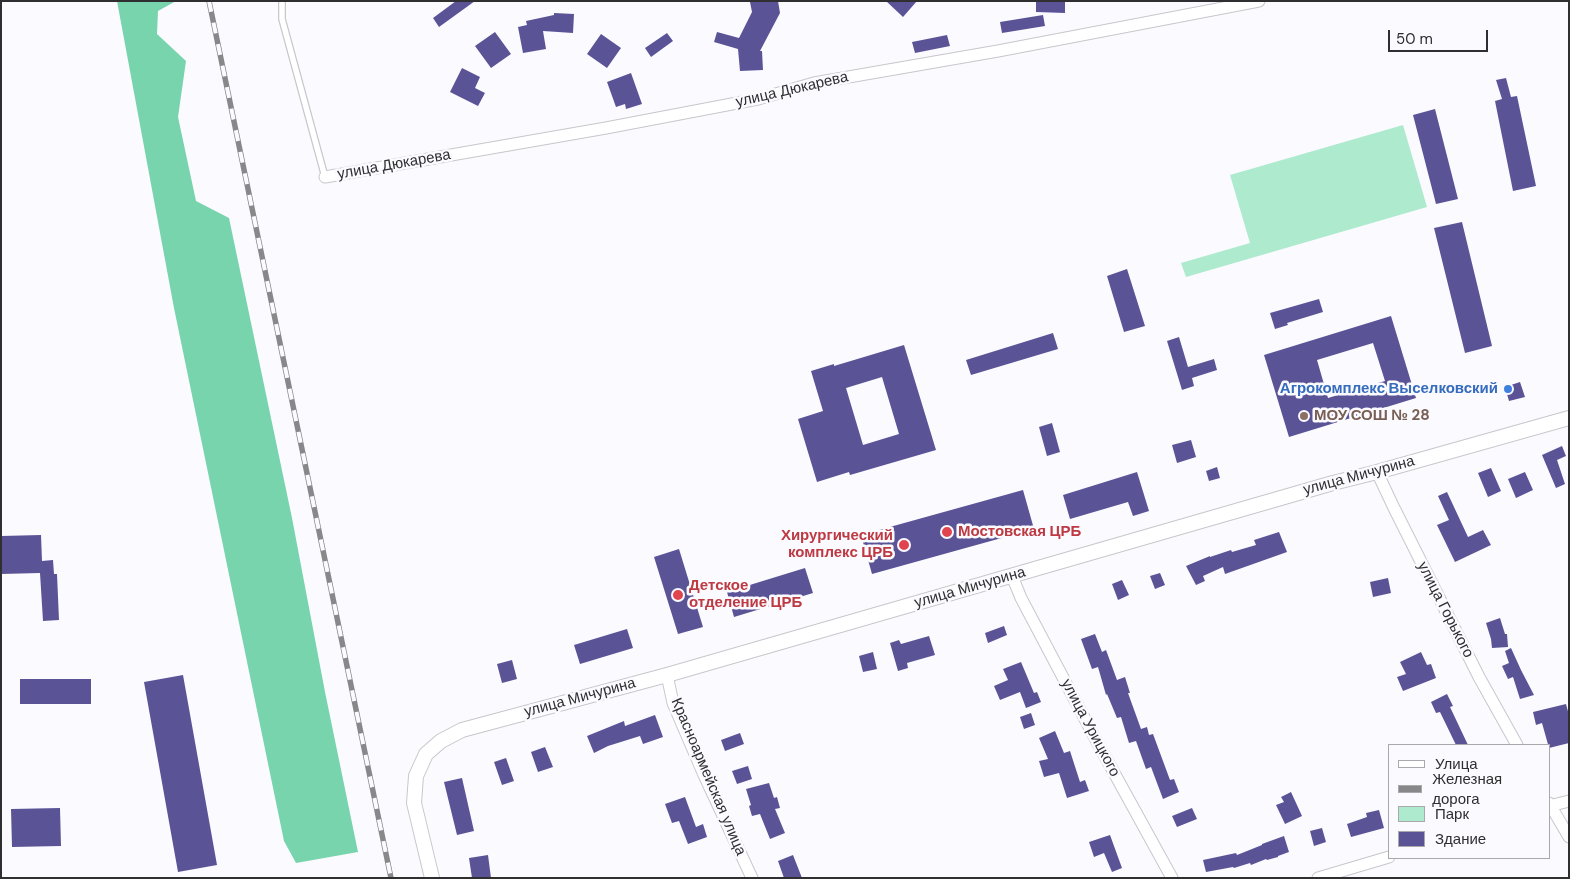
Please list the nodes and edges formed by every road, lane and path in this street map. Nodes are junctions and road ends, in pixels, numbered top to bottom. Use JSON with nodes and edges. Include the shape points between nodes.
{"nodes":[{"id":1,"x":282,"y":1,"type":"edge"},
{"id":2,"x":1259,"y":1,"type":"edge"},
{"id":3,"x":325,"y":177,"type":"joint"},
{"id":4,"x":1569,"y":418,"type":"edge"},
{"id":5,"x":1377,"y":472,"type":"junction"},
{"id":6,"x":1012,"y":576,"type":"junction"},
{"id":7,"x":666,"y":676,"type":"junction"},
{"id":8,"x":1516,"y":744,"type":"edge"},
{"id":9,"x":1569,"y":801,"type":"edge"},
{"id":10,"x":1550,"y":805,"type":"edge"},
{"id":11,"x":1550,"y":807,"type":"edge"},
{"id":12,"x":1569,"y":837,"type":"edge"},
{"id":13,"x":1388,"y":857,"type":"edge"},
{"id":14,"x":432,"y":878,"type":"edge"},
{"id":15,"x":752,"y":878,"type":"edge"},
{"id":16,"x":1172,"y":878,"type":"edge"},
{"id":17,"x":1318,"y":878,"type":"edge"}],
"edges":[{"from":1,"to":3,"type":"lane","via":[[282,19]]},
{"from":2,"to":3,"type":"street","name":"улица Дюкарева","via":[[814,83],[758,99],[606,128]]},
{"from":4,"to":5,"type":"street","name":"улица Мичурина"},
{"from":5,"to":6,"type":"street","name":"улица Мичурина"},
{"from":5,"to":8,"type":"street","name":"улица Горького","via":[[1479,677]]},
{"from":6,"to":7,"type":"street","name":"улица Мичурина"},
{"from":6,"to":16,"type":"street","name":"улица Урицкого"},
{"from":7,"to":14,"type":"street","name":"улица Мичурина","via":[[462,730],[426,754],[416,776],[414,803]]},
{"from":7,"to":15,"type":"street","name":"Красноармейская улица","via":[[708,783]]},
{"from":9,"to":10,"type":"street"},
{"from":11,"to":12,"type":"street"},
{"from":13,"to":17,"type":"street"}]}
